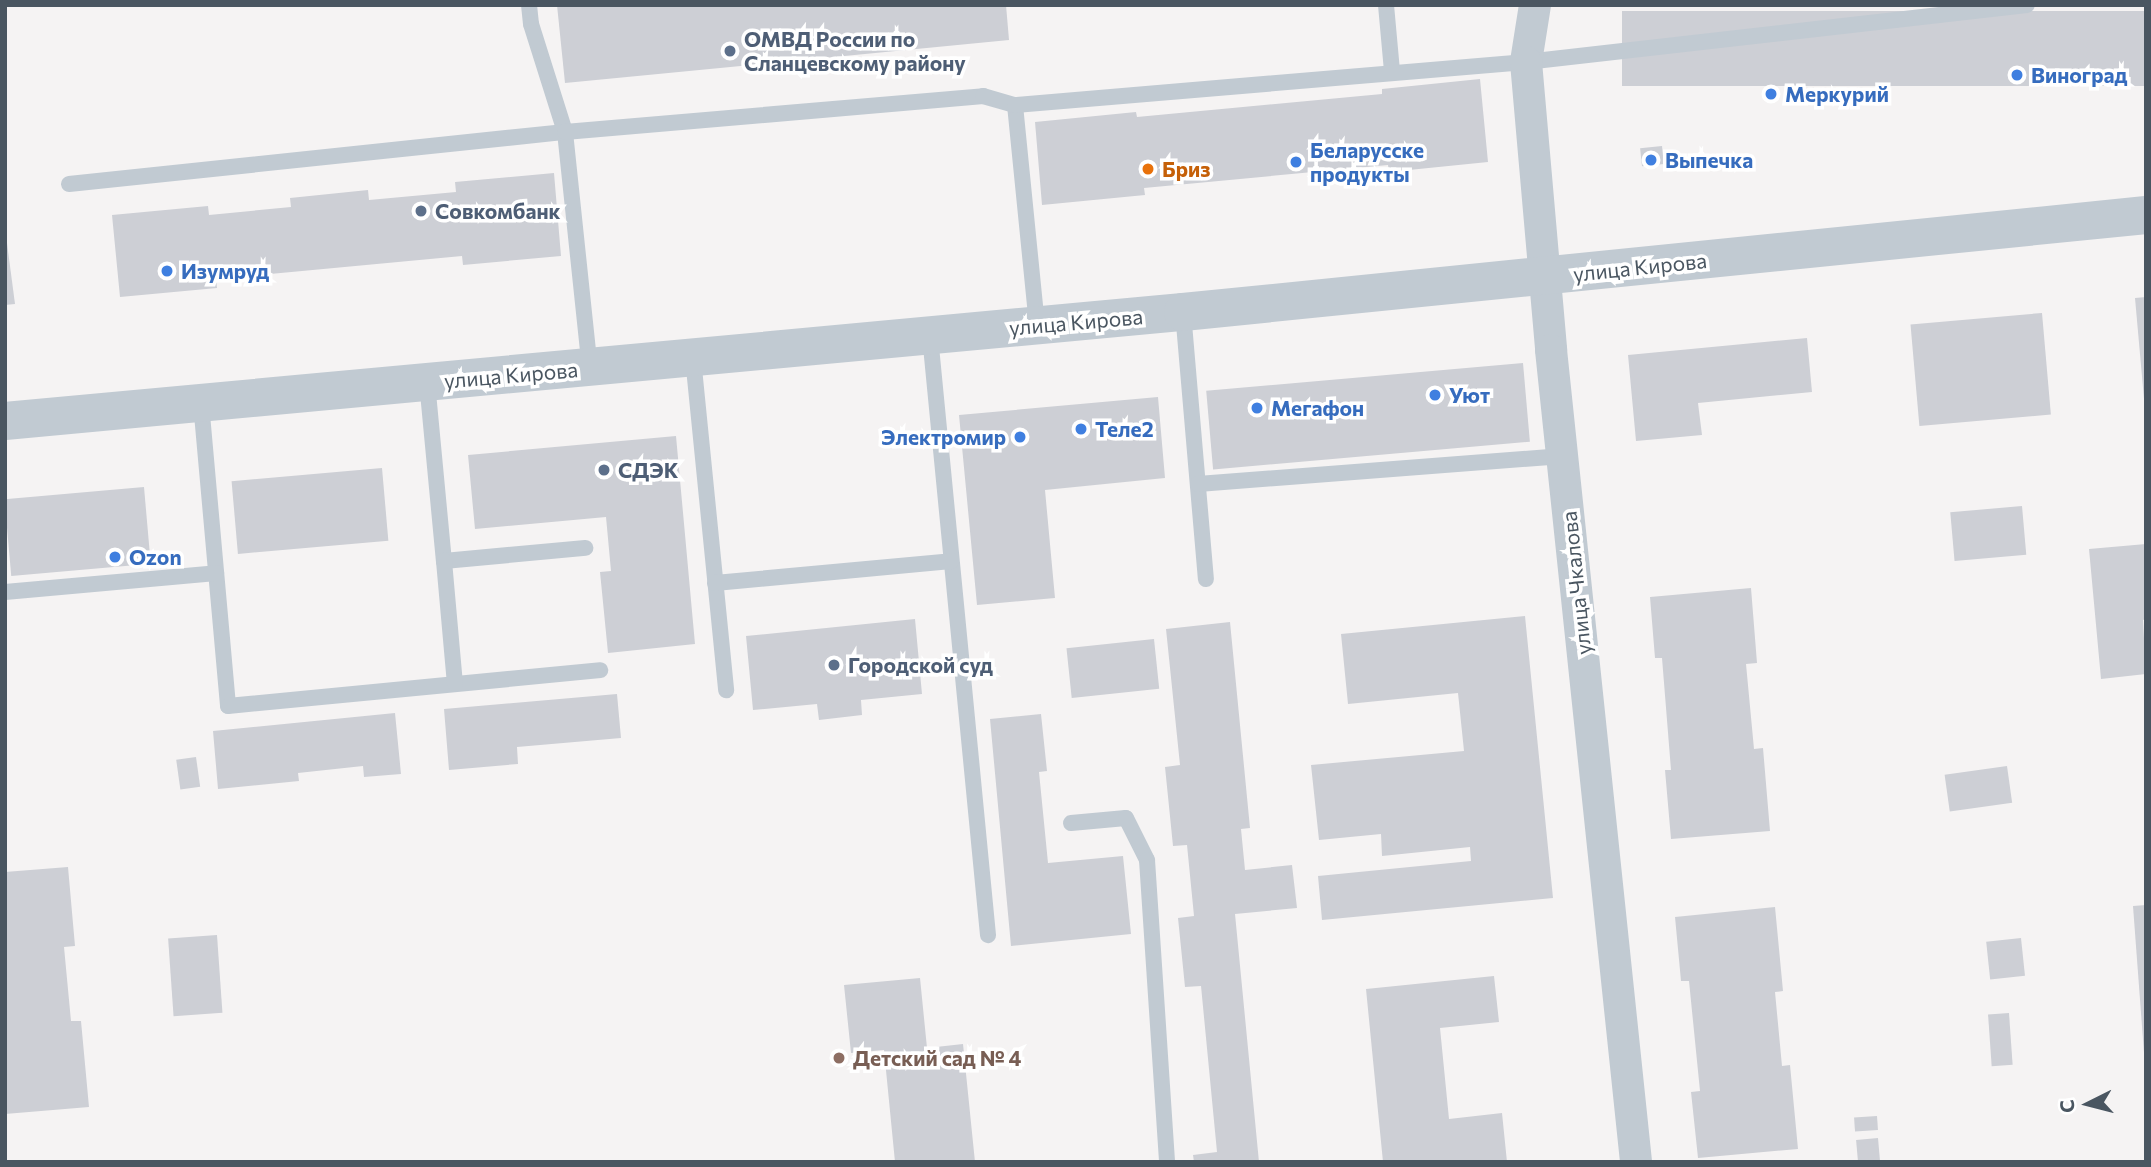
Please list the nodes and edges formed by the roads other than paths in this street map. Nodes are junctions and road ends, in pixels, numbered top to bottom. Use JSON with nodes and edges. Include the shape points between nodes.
{"nodes":[{"id":1,"x":529,"y":5,"type":"edge"},
{"id":2,"x":1386,"y":5,"type":"edge"},
{"id":3,"x":1535,"y":5,"type":"edge"},
{"id":4,"x":2027,"y":5,"type":"edge"},
{"id":5,"x":1525,"y":62,"type":"junction"},
{"id":6,"x":1392,"y":71,"type":"junction"},
{"id":7,"x":1015,"y":105,"type":"junction"},
{"id":8,"x":565,"y":132,"type":"junction"},
{"id":9,"x":69,"y":184,"type":"dead end"},
{"id":10,"x":2146,"y":215,"type":"edge"},
{"id":11,"x":1545,"y":277,"type":"junction"},
{"id":12,"x":1183,"y":312,"type":"junction"},
{"id":13,"x":1037,"y":326,"type":"junction"},
{"id":14,"x":930,"y":336,"type":"junction"},
{"id":15,"x":693,"y":358,"type":"junction"},
{"id":16,"x":590,"y":368,"type":"junction"},
{"id":17,"x":427,"y":382,"type":"junction"},
{"id":18,"x":201,"y":403,"type":"junction"},
{"id":19,"x":5,"y":421,"type":"edge"},
{"id":20,"x":1563,"y":456,"type":"junction"},
{"id":21,"x":1198,"y":484,"type":"junction"},
{"id":22,"x":585,"y":548,"type":"dead end"},
{"id":23,"x":444,"y":561,"type":"junction"},
{"id":24,"x":951,"y":561,"type":"junction"},
{"id":25,"x":216,"y":573,"type":"junction"},
{"id":26,"x":1206,"y":579,"type":"dead end"},
{"id":27,"x":715,"y":583,"type":"junction"},
{"id":28,"x":5,"y":592,"type":"edge"},
{"id":29,"x":600,"y":670,"type":"dead end"},
{"id":30,"x":455,"y":684,"type":"junction"},
{"id":31,"x":726,"y":690,"type":"dead end"},
{"id":32,"x":1071,"y":823,"type":"dead end"},
{"id":33,"x":988,"y":935,"type":"dead end"},
{"id":34,"x":1167,"y":1162,"type":"edge"},
{"id":35,"x":1636,"y":1162,"type":"edge"}],
"edges":[{"from":1,"to":8,"type":"lane"},
{"from":2,"to":6,"type":"lane"},
{"from":3,"to":5,"type":"street","name":"улица Чкалова"},
{"from":4,"to":5,"type":"lane"},
{"from":5,"to":6,"type":"lane"},
{"from":5,"to":11,"type":"street","name":"улица Чкалова"},
{"from":6,"to":7,"type":"lane"},
{"from":7,"to":8,"type":"lane","via":[[983,96]]},
{"from":7,"to":13,"type":"lane"},
{"from":8,"to":9,"type":"lane"},
{"from":8,"to":16,"type":"lane"},
{"from":10,"to":11,"type":"street","name":"улица Кирова"},
{"from":11,"to":12,"type":"street","name":"улица Кирова"},
{"from":11,"to":20,"type":"street","name":"улица Чкалова"},
{"from":12,"to":13,"type":"street","name":"улица Кирова"},
{"from":12,"to":21,"type":"lane"},
{"from":13,"to":14,"type":"street","name":"улица Кирова"},
{"from":14,"to":15,"type":"street","name":"улица Кирова"},
{"from":14,"to":24,"type":"lane"},
{"from":15,"to":16,"type":"street","name":"улица Кирова"},
{"from":15,"to":27,"type":"lane"},
{"from":16,"to":17,"type":"street","name":"улица Кирова"},
{"from":17,"to":18,"type":"street","name":"улица Кирова"},
{"from":17,"to":23,"type":"lane"},
{"from":18,"to":19,"type":"street","name":"улица Кирова"},
{"from":18,"to":25,"type":"lane"},
{"from":20,"to":21,"type":"lane"},
{"from":20,"to":35,"type":"street","name":"улица Чкалова"},
{"from":21,"to":26,"type":"lane"},
{"from":22,"to":23,"type":"lane"},
{"from":23,"to":30,"type":"lane"},
{"from":24,"to":27,"type":"lane"},
{"from":24,"to":33,"type":"lane"},
{"from":25,"to":28,"type":"lane"},
{"from":25,"to":30,"type":"lane","via":[[228,706]]},
{"from":27,"to":31,"type":"lane"},
{"from":29,"to":30,"type":"lane"},
{"from":32,"to":34,"type":"lane","via":[[1126,818],[1147,860]]}]}
